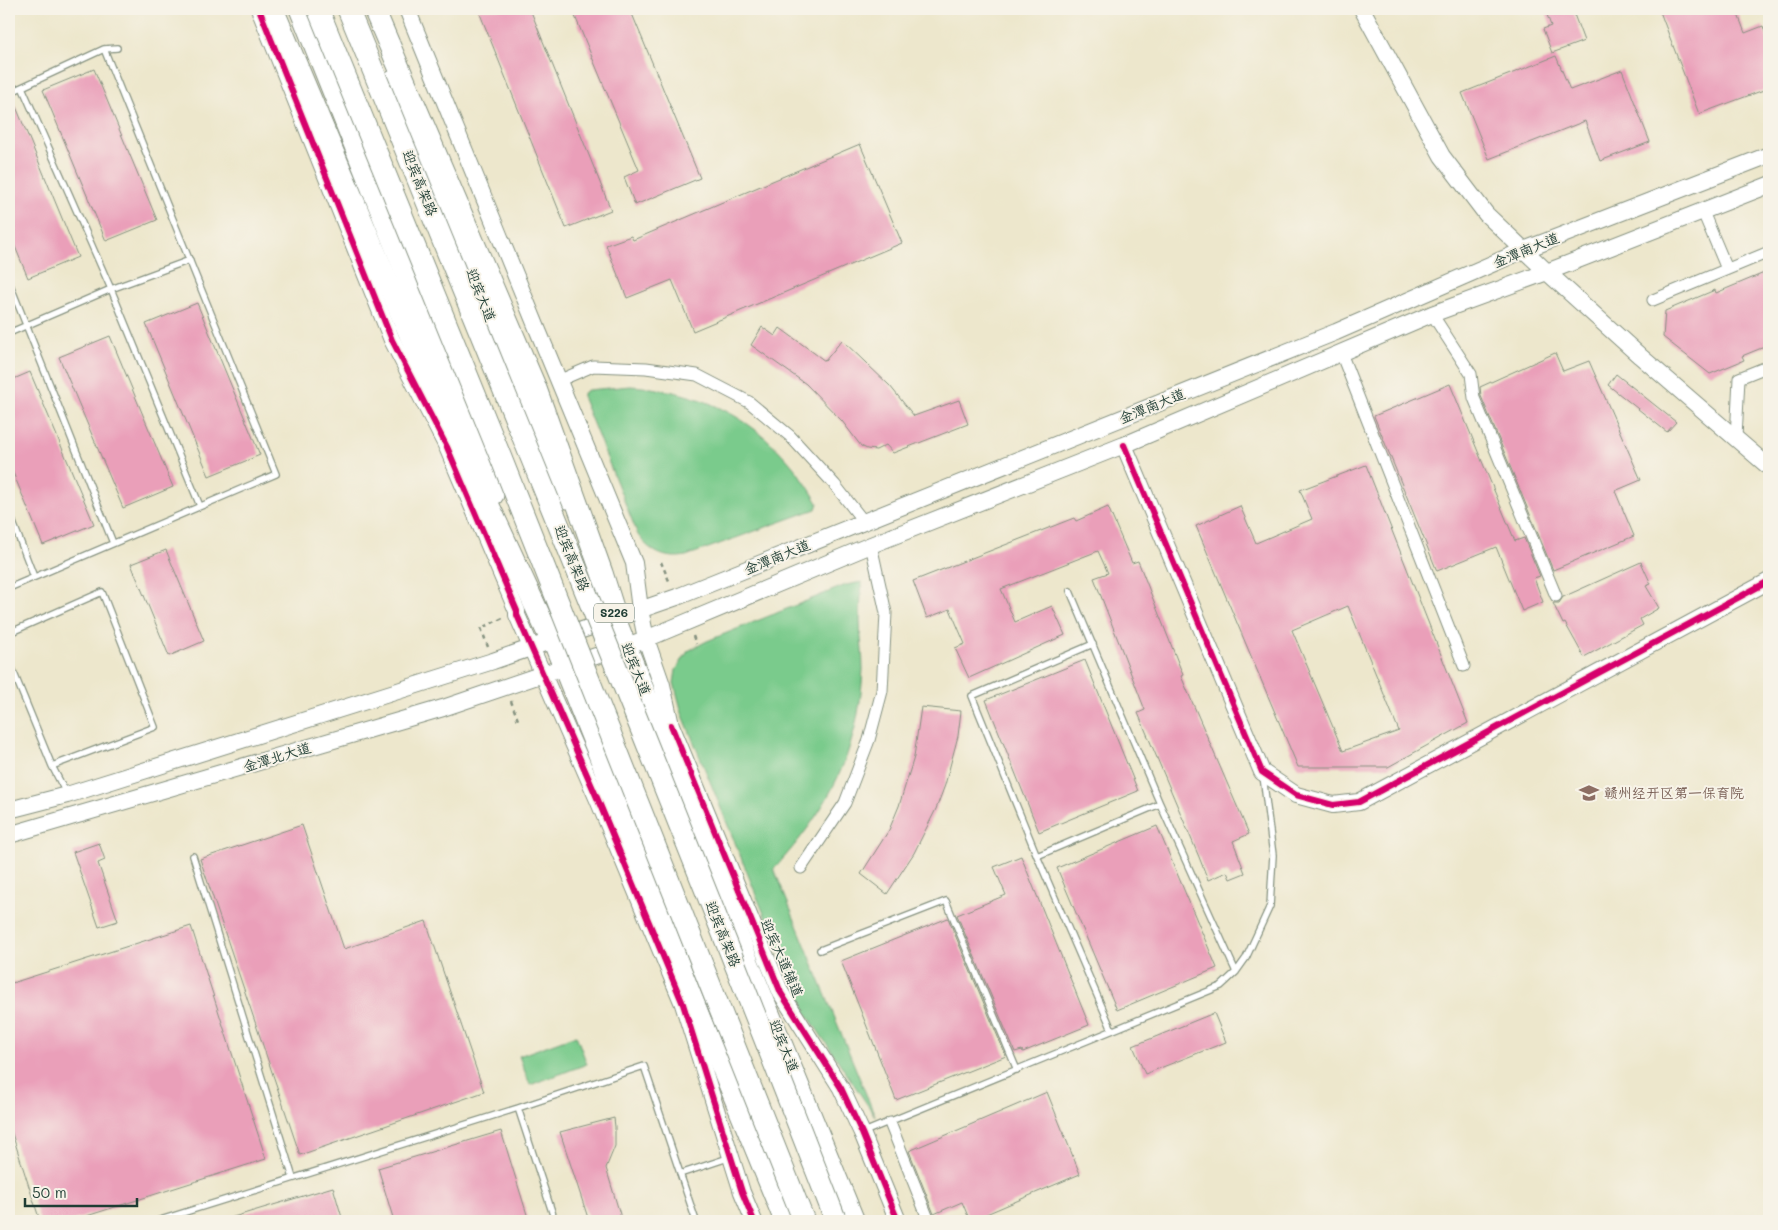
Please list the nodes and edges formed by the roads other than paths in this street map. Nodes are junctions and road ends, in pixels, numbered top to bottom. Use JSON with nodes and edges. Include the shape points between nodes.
{"nodes":[{"id":1,"x":258,"y":9,"type":"edge"},
{"id":2,"x":273,"y":9,"type":"edge"},
{"id":3,"x":300,"y":9,"type":"edge"},
{"id":4,"x":318,"y":9,"type":"edge"},
{"id":5,"x":348,"y":9,"type":"edge"},
{"id":6,"x":364,"y":9,"type":"edge"},
{"id":7,"x":374,"y":9,"type":"edge"},
{"id":8,"x":408,"y":9,"type":"edge"},
{"id":9,"x":1362,"y":9,"type":"edge"},
{"id":10,"x":116,"y":48,"type":"dead end"},
{"id":11,"x":104,"y":49,"type":"junction"},
{"id":12,"x":22,"y":87,"type":"junction"},
{"id":13,"x":9,"y":92,"type":"edge"},
{"id":14,"x":1769,"y":155,"type":"edge"},
{"id":15,"x":1769,"y":185,"type":"edge"},
{"id":16,"x":1703,"y":212,"type":"junction"},
{"id":17,"x":1524,"y":250,"type":"junction"},
{"id":18,"x":1769,"y":252,"type":"edge"},
{"id":19,"x":190,"y":260,"type":"junction"},
{"id":20,"x":1727,"y":269,"type":"junction"},
{"id":21,"x":1547,"y":272,"type":"junction"},
{"id":22,"x":9,"y":282,"type":"edge"},
{"id":23,"x":111,"y":289,"type":"junction"},
{"id":24,"x":1653,"y":300,"type":"dead end"},
{"id":25,"x":1432,"y":314,"type":"junction"},
{"id":26,"x":26,"y":325,"type":"junction"},
{"id":27,"x":9,"y":333,"type":"edge"},
{"id":28,"x":1341,"y":352,"type":"junction"},
{"id":29,"x":1769,"y":366,"type":"edge"},
{"id":30,"x":558,"y":381,"type":"junction"},
{"id":31,"x":1736,"y":438,"type":"junction"},
{"id":32,"x":1124,"y":445,"type":"junction"},
{"id":33,"x":1769,"y":467,"type":"edge"},
{"id":34,"x":200,"y":506,"type":"junction"},
{"id":35,"x":9,"y":512,"type":"edge"},
{"id":36,"x":864,"y":522,"type":"junction"},
{"id":37,"x":114,"y":543,"type":"junction"},
{"id":38,"x":871,"y":545,"type":"junction"},
{"id":39,"x":34,"y":577,"type":"junction"},
{"id":40,"x":1769,"y":581,"type":"edge"},
{"id":41,"x":9,"y":588,"type":"edge"},
{"id":42,"x":1070,"y":591,"type":"dead end"},
{"id":43,"x":1556,"y":596,"type":"dead end"},
{"id":44,"x":640,"y":609,"type":"junction"},
{"id":45,"x":616,"y":618,"type":"junction"},
{"id":46,"x":9,"y":633,"type":"edge"},
{"id":47,"x":646,"y":639,"type":"junction"},
{"id":48,"x":541,"y":644,"type":"junction"},
{"id":49,"x":1093,"y":644,"type":"junction"},
{"id":50,"x":626,"y":646,"type":"junction"},
{"id":51,"x":9,"y":661,"type":"edge"},
{"id":52,"x":1464,"y":666,"type":"dead end"},
{"id":53,"x":561,"y":667,"type":"junction"},
{"id":54,"x":543,"y":673,"type":"junction"},
{"id":55,"x":52,"y":766,"type":"junction"},
{"id":56,"x":1262,"y":772,"type":"junction"},
{"id":57,"x":67,"y":795,"type":"junction"},
{"id":58,"x":1160,"y":804,"type":"junction"},
{"id":59,"x":9,"y":810,"type":"edge"},
{"id":60,"x":9,"y":835,"type":"edge"},
{"id":61,"x":193,"y":856,"type":"dead end"},
{"id":62,"x":1037,"y":856,"type":"junction"},
{"id":63,"x":801,"y":868,"type":"dead end"},
{"id":64,"x":820,"y":950,"type":"dead end"},
{"id":65,"x":1236,"y":972,"type":"junction"},
{"id":66,"x":1112,"y":1030,"type":"junction"},
{"id":67,"x":1017,"y":1070,"type":"junction"},
{"id":68,"x":518,"y":1108,"type":"junction"},
{"id":69,"x":890,"y":1123,"type":"junction"},
{"id":70,"x":862,"y":1133,"type":"junction"},
{"id":71,"x":731,"y":1157,"type":"junction"},
{"id":72,"x":680,"y":1174,"type":"junction"},
{"id":73,"x":293,"y":1178,"type":"junction"},
{"id":74,"x":9,"y":1214,"type":"edge"},
{"id":75,"x":11,"y":1221,"type":"edge"},
{"id":76,"x":157,"y":1221,"type":"edge"},
{"id":77,"x":555,"y":1221,"type":"edge"},
{"id":78,"x":696,"y":1221,"type":"edge"},
{"id":79,"x":751,"y":1221,"type":"edge"},
{"id":80,"x":784,"y":1221,"type":"edge"},
{"id":81,"x":804,"y":1221,"type":"edge"},
{"id":82,"x":836,"y":1221,"type":"edge"},
{"id":83,"x":855,"y":1221,"type":"edge"},
{"id":84,"x":898,"y":1221,"type":"edge"},
{"id":85,"x":929,"y":1221,"type":"edge"}],
"edges":[{"from":1,"to":48,"type":"street","via":[[392,340]]},
{"from":2,"to":48,"type":"highway"},
{"from":3,"to":48,"type":"main road","via":[[519,557]]},
{"from":4,"to":81,"type":"highway","name":"迎宾高架路","bridge":true,"via":[[499,453]]},
{"from":5,"to":82,"type":"highway","name":"迎宾高架路","bridge":true,"via":[[751,1002]]},
{"from":6,"to":45,"type":"main road","name":"迎宾大道","number":"S226"},
{"from":7,"to":45,"type":"highway","via":[[535,386]]},
{"from":8,"to":30,"type":"street","name":"迎宾大道辅道"},
{"from":9,"to":17,"type":"street","via":[[1442,156],[1486,214]]},
{"from":10,"to":11,"type":"lane"},
{"from":11,"to":12,"type":"lane"},
{"from":11,"to":19,"type":"lane"},
{"from":12,"to":13,"type":"lane"},
{"from":12,"to":23,"type":"lane"},
{"from":14,"to":17,"type":"street","name":"金潭南大道"},
{"from":15,"to":16,"type":"street","name":"金潭南大道"},
{"from":16,"to":20,"type":"street"},
{"from":16,"to":21,"type":"street","name":"金潭南大道"},
{"from":17,"to":21,"type":"street"},
{"from":17,"to":36,"type":"street","name":"金潭南大道","via":[[1327,336]]},
{"from":18,"to":20,"type":"street"},
{"from":19,"to":23,"type":"lane"},
{"from":19,"to":34,"type":"lane","via":[[276,474]]},
{"from":20,"to":24,"type":"street"},
{"from":21,"to":25,"type":"street","name":"金潭南大道"},
{"from":21,"to":31,"type":"street"},
{"from":22,"to":26,"type":"lane"},
{"from":23,"to":26,"type":"lane"},
{"from":23,"to":34,"type":"lane"},
{"from":25,"to":28,"type":"street","name":"金潭南大道"},
{"from":25,"to":43,"type":"street","via":[[1471,374],[1474,398]]},
{"from":26,"to":27,"type":"lane"},
{"from":26,"to":37,"type":"lane"},
{"from":28,"to":32,"type":"street","name":"金潭南大道"},
{"from":28,"to":52,"type":"street"},
{"from":29,"to":31,"type":"street","via":[[1739,378]]},
{"from":30,"to":36,"type":"street","via":[[593,366],[646,368],[697,376],[749,402],[790,436]]},
{"from":30,"to":44,"type":"street","name":"迎宾大道辅道","via":[[634,563]]},
{"from":31,"to":33,"type":"street"},
{"from":32,"to":38,"type":"street","name":"金潭南大道"},
{"from":32,"to":56,"type":"street"},
{"from":34,"to":37,"type":"lane"},
{"from":35,"to":39,"type":"lane"},
{"from":36,"to":44,"type":"street","name":"金潭南大道"},
{"from":37,"to":39,"type":"lane"},
{"from":38,"to":47,"type":"street","name":"金潭南大道"},
{"from":38,"to":63,"type":"street","via":[[886,613],[882,691],[869,740],[845,803]]},
{"from":39,"to":41,"type":"lane"},
{"from":40,"to":56,"type":"street","via":[[1359,802],[1333,805],[1296,796]]},
{"from":42,"to":49,"type":"lane"},
{"from":44,"to":45,"type":"street","name":"金潭南大道"},
{"from":44,"to":47,"type":"street","name":"迎宾大道辅道"},
{"from":45,"to":48,"type":"street","name":"金潭南大道"},
{"from":45,"to":50,"type":"main road","name":"迎宾大道","number":"S226"},
{"from":46,"to":55,"type":"lane","via":[[102,592],[155,728]]},
{"from":47,"to":50,"type":"street","name":"金潭南大道"},
{"from":47,"to":70,"type":"street","name":"迎宾大道辅道","via":[[662,685],[671,725],[782,993],[841,1088]]},
{"from":48,"to":53,"type":"main road"},
{"from":48,"to":54,"type":"street"},
{"from":48,"to":57,"type":"street","name":"金潭北大道"},
{"from":49,"to":58,"type":"lane"},
{"from":49,"to":62,"type":"lane","via":[[972,696]]},
{"from":50,"to":53,"type":"street","name":"金潭南大道"},
{"from":50,"to":83,"type":"main road","name":"迎宾大道","number":"S226","via":[[749,962]]},
{"from":51,"to":55,"type":"lane"},
{"from":53,"to":54,"type":"street","name":"金潭南大道"},
{"from":53,"to":80,"type":"main road"},
{"from":54,"to":60,"type":"street","name":"金潭北大道","via":[[443,708]]},
{"from":54,"to":71,"type":"street","via":[[683,1004]]},
{"from":55,"to":57,"type":"lane"},
{"from":56,"to":65,"type":"lane","via":[[1273,855],[1270,906]]},
{"from":57,"to":59,"type":"street","name":"金潭北大道"},
{"from":58,"to":62,"type":"lane"},
{"from":58,"to":65,"type":"lane"},
{"from":61,"to":73,"type":"lane"},
{"from":62,"to":66,"type":"lane"},
{"from":64,"to":67,"type":"lane","via":[[946,901]]},
{"from":65,"to":66,"type":"lane","via":[[1221,986]]},
{"from":66,"to":67,"type":"lane"},
{"from":67,"to":69,"type":"lane"},
{"from":68,"to":72,"type":"lane","via":[[644,1066]]},
{"from":68,"to":73,"type":"lane"},
{"from":68,"to":77,"type":"lane"},
{"from":69,"to":70,"type":"lane"},
{"from":69,"to":85,"type":"street"},
{"from":70,"to":84,"type":"street","name":"迎宾大道辅道"},
{"from":71,"to":72,"type":"lane"},
{"from":71,"to":79,"type":"street"},
{"from":72,"to":78,"type":"lane"},
{"from":73,"to":76,"type":"lane"},
{"from":74,"to":75,"type":"lane"}]}
